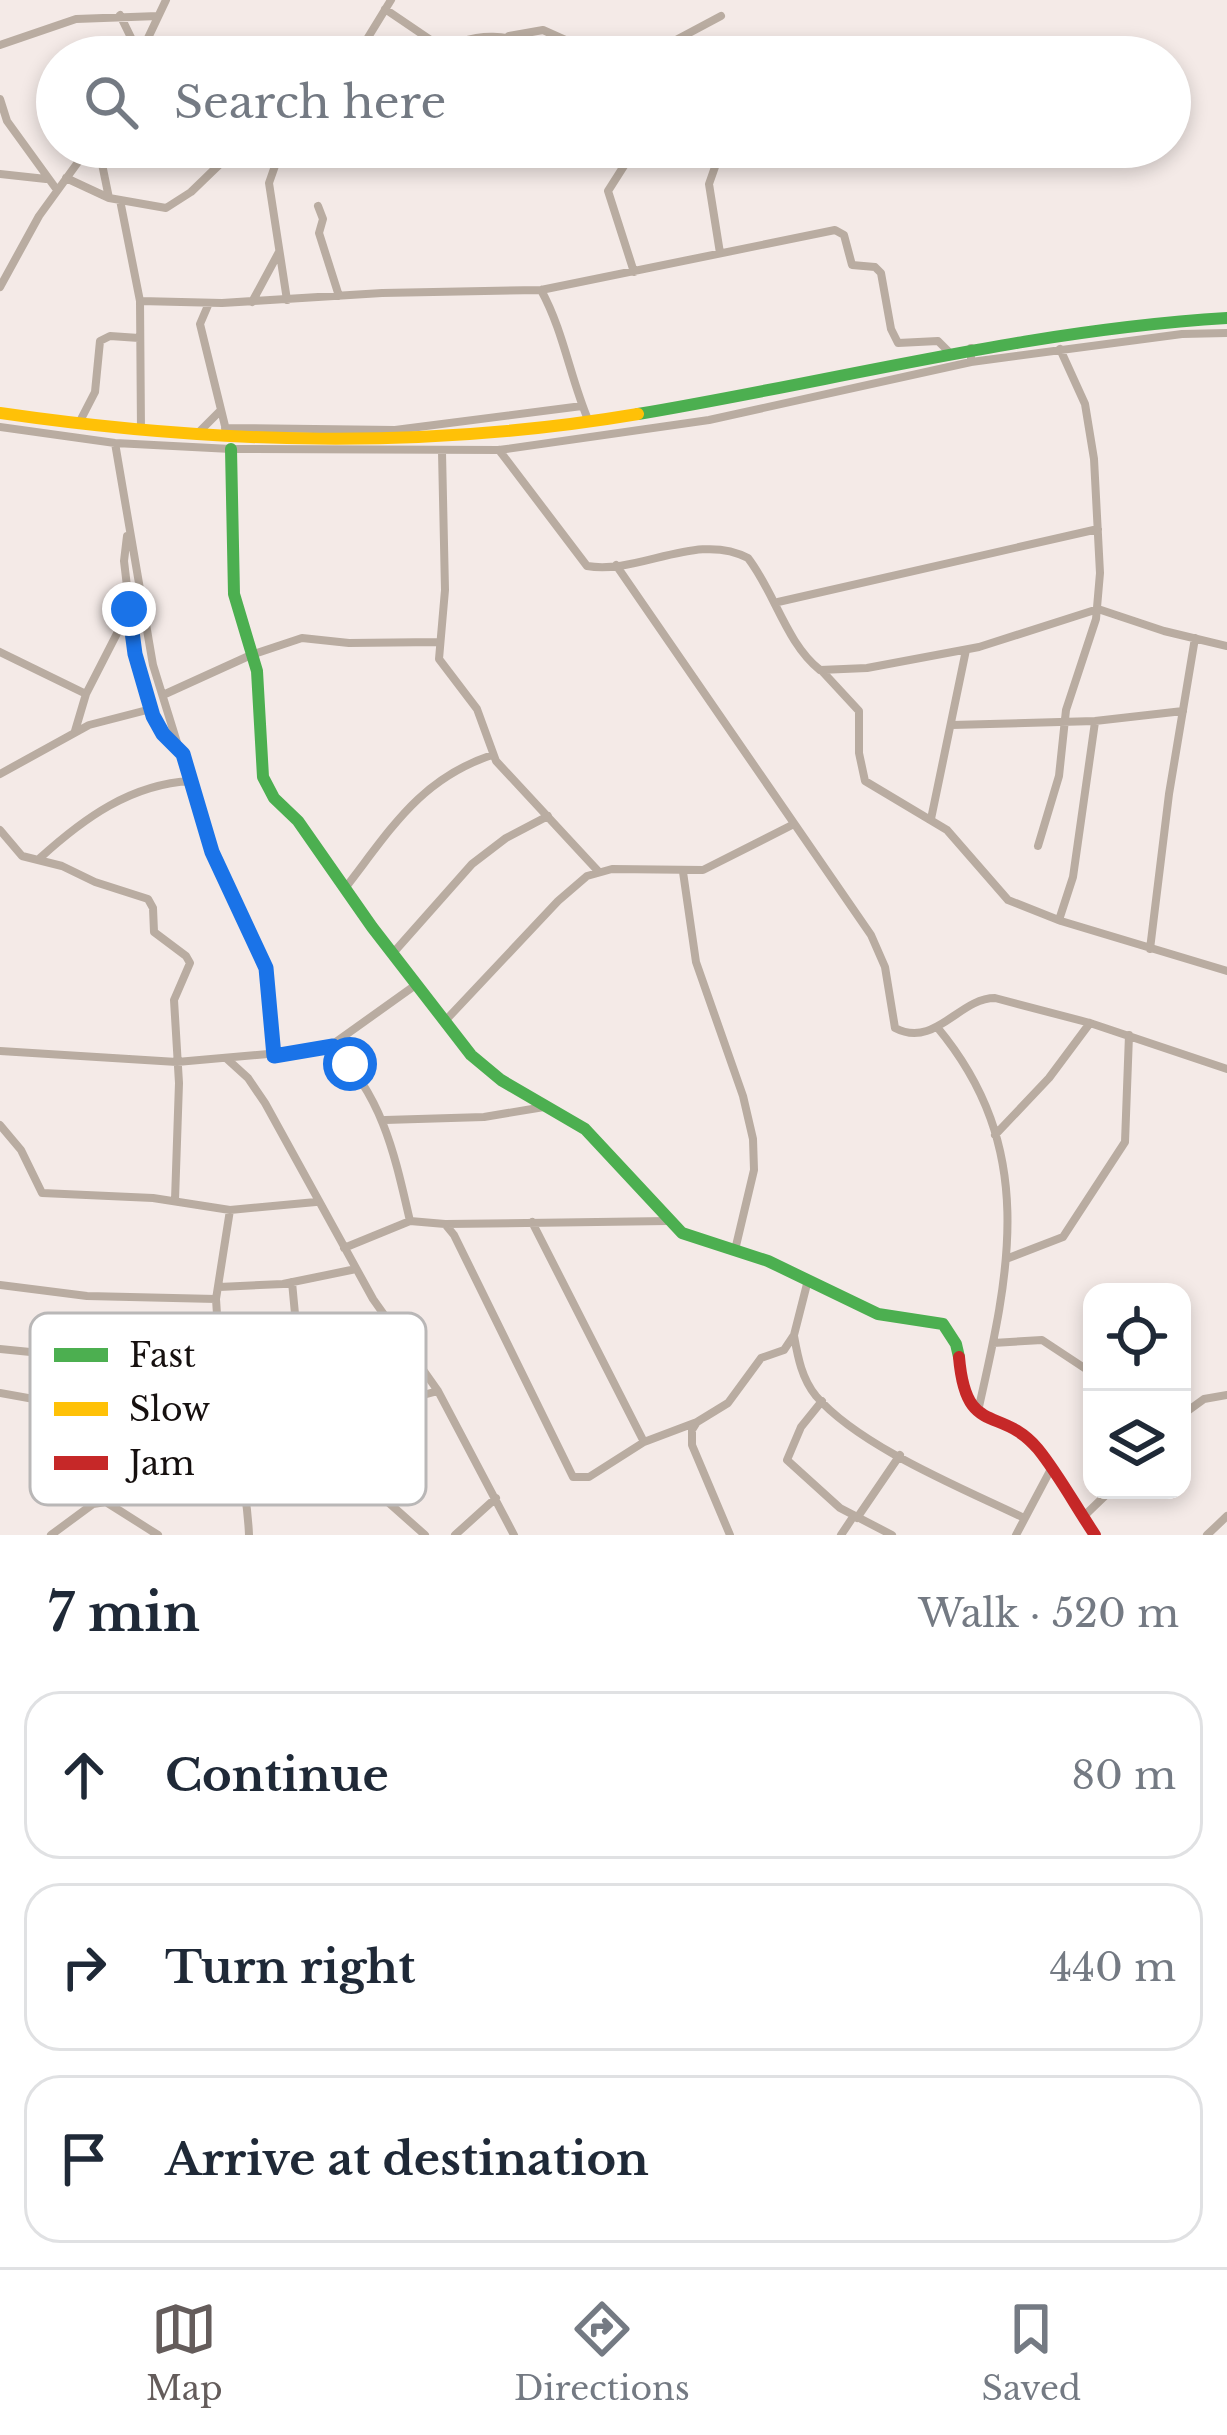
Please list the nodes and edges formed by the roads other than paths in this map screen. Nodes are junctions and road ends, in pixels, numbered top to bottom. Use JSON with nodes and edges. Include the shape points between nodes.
{"nodes":[{"id":1,"x":166,"y":0,"type":"edge"},
{"id":2,"x":388,"y":5,"type":"edge"},
{"id":3,"x":120,"y":15,"type":"junction"},
{"id":4,"x":158,"y":16,"type":"junction"},
{"id":5,"x":721,"y":16,"type":"dead end"},
{"id":6,"x":130,"y":36,"type":"edge"},
{"id":7,"x":149,"y":36,"type":"edge"},
{"id":8,"x":366,"y":36,"type":"edge"},
{"id":9,"x":427,"y":36,"type":"edge"},
{"id":10,"x":508,"y":36,"type":"edge"},
{"id":11,"x":555,"y":36,"type":"edge"},
{"id":12,"x":684,"y":36,"type":"edge"},
{"id":13,"x":0,"y":45,"type":"edge"},
{"id":14,"x":0,"y":99,"type":"edge"},
{"id":15,"x":36,"y":162,"type":"edge"},
{"id":16,"x":40,"y":168,"type":"edge"},
{"id":17,"x":73,"y":168,"type":"edge"},
{"id":18,"x":103,"y":168,"type":"edge"},
{"id":19,"x":215,"y":168,"type":"edge"},
{"id":20,"x":273,"y":168,"type":"edge"},
{"id":21,"x":622,"y":168,"type":"edge"},
{"id":22,"x":715,"y":168,"type":"edge"},
{"id":23,"x":0,"y":174,"type":"edge"},
{"id":24,"x":66,"y":178,"type":"junction"},
{"id":25,"x":48,"y":179,"type":"junction"},
{"id":26,"x":57,"y":190,"type":"junction"},
{"id":27,"x":109,"y":198,"type":"junction"},
{"id":28,"x":120,"y":200,"type":"junction"},
{"id":29,"x":318,"y":206,"type":"dead end"},
{"id":30,"x":279,"y":252,"type":"junction"},
{"id":31,"x":720,"y":254,"type":"junction"},
{"id":32,"x":634,"y":272,"type":"junction"},
{"id":33,"x":0,"y":287,"type":"edge"},
{"id":34,"x":541,"y":290,"type":"junction"},
{"id":35,"x":339,"y":296,"type":"junction"},
{"id":36,"x":286,"y":300,"type":"junction"},
{"id":37,"x":140,"y":301,"type":"junction"},
{"id":38,"x":189,"y":302,"type":"junction"},
{"id":39,"x":252,"y":302,"type":"junction"},
{"id":40,"x":209,"y":303,"type":"junction"},
{"id":41,"x":200,"y":318,"type":"junction"},
{"id":42,"x":1227,"y":318,"type":"edge"},
{"id":43,"x":1227,"y":333,"type":"edge"},
{"id":44,"x":139,"y":338,"type":"junction"},
{"id":45,"x":1060,"y":349,"type":"junction"},
{"id":46,"x":949,"y":352,"type":"junction"},
{"id":47,"x":971,"y":355,"type":"junction"},
{"id":48,"x":582,"y":406,"type":"junction"},
{"id":49,"x":219,"y":412,"type":"junction"},
{"id":50,"x":0,"y":413,"type":"edge"},
{"id":51,"x":589,"y":422,"type":"junction"},
{"id":52,"x":78,"y":424,"type":"junction"},
{"id":53,"x":0,"y":428,"type":"edge"},
{"id":54,"x":141,"y":432,"type":"junction"},
{"id":55,"x":194,"y":436,"type":"junction"},
{"id":56,"x":228,"y":438,"type":"junction"},
{"id":57,"x":115,"y":443,"type":"junction"},
{"id":58,"x":499,"y":450,"type":"junction"},
{"id":59,"x":442,"y":452,"type":"junction"},
{"id":60,"x":1098,"y":529,"type":"junction"},
{"id":61,"x":128,"y":533,"type":"junction"},
{"id":62,"x":616,"y":565,"type":"junction"},
{"id":63,"x":777,"y":603,"type":"junction"},
{"id":64,"x":129,"y":609,"type":"junction"},
{"id":65,"x":1098,"y":609,"type":"junction"},
{"id":66,"x":1195,"y":638,"type":"junction"},
{"id":67,"x":438,"y":642,"type":"junction"},
{"id":68,"x":1227,"y":646,"type":"edge"},
{"id":69,"x":966,"y":650,"type":"junction"},
{"id":70,"x":0,"y":652,"type":"edge"},
{"id":71,"x":251,"y":655,"type":"junction"},
{"id":72,"x":820,"y":670,"type":"junction"},
{"id":73,"x":86,"y":694,"type":"junction"},
{"id":74,"x":163,"y":695,"type":"junction"},
{"id":75,"x":152,"y":709,"type":"junction"},
{"id":76,"x":1183,"y":711,"type":"junction"},
{"id":77,"x":1095,"y":721,"type":"junction"},
{"id":78,"x":1064,"y":722,"type":"junction"},
{"id":79,"x":952,"y":725,"type":"junction"},
{"id":80,"x":74,"y":731,"type":"junction"},
{"id":81,"x":183,"y":754,"type":"junction"},
{"id":82,"x":492,"y":755,"type":"junction"},
{"id":83,"x":0,"y":774,"type":"edge"},
{"id":84,"x":191,"y":781,"type":"junction"},
{"id":85,"x":548,"y":816,"type":"junction"},
{"id":86,"x":931,"y":819,"type":"junction"},
{"id":87,"x":795,"y":824,"type":"junction"},
{"id":88,"x":0,"y":830,"type":"edge"},
{"id":89,"x":1038,"y":846,"type":"dead end"},
{"id":90,"x":39,"y":859,"type":"junction"},
{"id":91,"x":598,"y":871,"type":"junction"},
{"id":92,"x":683,"y":872,"type":"junction"},
{"id":93,"x":346,"y":886,"type":"junction"},
{"id":94,"x":1059,"y":920,"type":"junction"},
{"id":95,"x":1150,"y":949,"type":"junction"},
{"id":96,"x":394,"y":952,"type":"junction"},
{"id":97,"x":1227,"y":971,"type":"edge"},
{"id":98,"x":417,"y":984,"type":"junction"},
{"id":99,"x":444,"y":1022,"type":"junction"},
{"id":100,"x":1090,"y":1022,"type":"junction"},
{"id":101,"x":937,"y":1027,"type":"junction"},
{"id":102,"x":1129,"y":1035,"type":"junction"},
{"id":103,"x":333,"y":1046,"type":"junction"},
{"id":104,"x":0,"y":1051,"type":"edge"},
{"id":105,"x":274,"y":1056,"type":"junction"},
{"id":106,"x":226,"y":1058,"type":"junction"},
{"id":107,"x":177,"y":1062,"type":"junction"},
{"id":108,"x":1227,"y":1069,"type":"edge"},
{"id":109,"x":548,"y":1106,"type":"junction"},
{"id":110,"x":385,"y":1120,"type":"junction"},
{"id":111,"x":0,"y":1125,"type":"edge"},
{"id":112,"x":995,"y":1135,"type":"junction"},
{"id":113,"x":175,"y":1200,"type":"junction"},
{"id":114,"x":316,"y":1202,"type":"junction"},
{"id":115,"x":230,"y":1210,"type":"junction"},
{"id":116,"x":410,"y":1220,"type":"junction"},
{"id":117,"x":668,"y":1221,"type":"junction"},
{"id":118,"x":532,"y":1222,"type":"junction"},
{"id":119,"x":445,"y":1224,"type":"junction"},
{"id":120,"x":344,"y":1248,"type":"junction"},
{"id":121,"x":735,"y":1250,"type":"junction"},
{"id":122,"x":1006,"y":1259,"type":"junction"},
{"id":123,"x":356,"y":1269,"type":"junction"},
{"id":124,"x":808,"y":1280,"type":"junction"},
{"id":125,"x":292,"y":1282,"type":"junction"},
{"id":126,"x":0,"y":1285,"type":"edge"},
{"id":127,"x":218,"y":1286,"type":"junction"},
{"id":128,"x":216,"y":1299,"type":"junction"},
{"id":129,"x":217,"y":1313,"type":"edge"},
{"id":130,"x":295,"y":1313,"type":"edge"},
{"id":131,"x":382,"y":1313,"type":"edge"},
{"id":132,"x":794,"y":1335,"type":"junction"},
{"id":133,"x":993,"y":1343,"type":"junction"},
{"id":134,"x":0,"y":1349,"type":"edge"},
{"id":135,"x":30,"y":1352,"type":"edge"},
{"id":136,"x":1083,"y":1367,"type":"edge"},
{"id":137,"x":426,"y":1375,"type":"edge"},
{"id":138,"x":438,"y":1391,"type":"junction"},
{"id":139,"x":0,"y":1393,"type":"edge"},
{"id":140,"x":426,"y":1394,"type":"edge"},
{"id":141,"x":1227,"y":1395,"type":"edge"},
{"id":142,"x":30,"y":1398,"type":"edge"},
{"id":143,"x":822,"y":1401,"type":"junction"},
{"id":144,"x":1191,"y":1408,"type":"edge"},
{"id":145,"x":978,"y":1411,"type":"junction"},
{"id":146,"x":697,"y":1422,"type":"junction"},
{"id":147,"x":644,"y":1442,"type":"junction"},
{"id":148,"x":900,"y":1455,"type":"junction"},
{"id":149,"x":1052,"y":1469,"type":"junction"},
{"id":150,"x":496,"y":1498,"type":"junction"},
{"id":151,"x":1102,"y":1499,"type":"edge"},
{"id":152,"x":92,"y":1505,"type":"edge"},
{"id":153,"x":113,"y":1505,"type":"edge"},
{"id":154,"x":391,"y":1505,"type":"edge"},
{"id":155,"x":1227,"y":1516,"type":"edge"},
{"id":156,"x":855,"y":1517,"type":"junction"},
{"id":157,"x":1083,"y":1517,"type":"junction"},
{"id":158,"x":1024,"y":1518,"type":"junction"},
{"id":159,"x":51,"y":1535,"type":"edge"},
{"id":160,"x":158,"y":1535,"type":"edge"},
{"id":161,"x":425,"y":1535,"type":"edge"},
{"id":162,"x":454,"y":1535,"type":"edge"},
{"id":163,"x":514,"y":1535,"type":"edge"},
{"id":164,"x":730,"y":1535,"type":"edge"},
{"id":165,"x":842,"y":1535,"type":"edge"},
{"id":166,"x":892,"y":1535,"type":"edge"},
{"id":167,"x":1016,"y":1535,"type":"edge"},
{"id":168,"x":1095,"y":1535,"type":"edge"},
{"id":169,"x":1207,"y":1535,"type":"edge"}],
"edges":[{"from":1,"to":4,"type":"street"},
{"from":2,"to":8,"type":"street"},
{"from":2,"to":9,"type":"street"},
{"from":3,"to":4,"type":"street"},
{"from":3,"to":6,"type":"street"},
{"from":3,"to":13,"type":"street"},
{"from":4,"to":7,"type":"street"},
{"from":5,"to":12,"type":"street"},
{"from":10,"to":11,"type":"street"},
{"from":14,"to":15,"type":"street"},
{"from":16,"to":25,"type":"street"},
{"from":17,"to":24,"type":"street"},
{"from":18,"to":27,"type":"street"},
{"from":19,"to":28,"type":"street","via":[[172,206]]},
{"from":20,"to":30,"type":"street"},
{"from":21,"to":32,"type":"street","via":[[608,190]]},
{"from":22,"to":31,"type":"street","via":[[709,184]]},
{"from":23,"to":25,"type":"street"},
{"from":24,"to":26,"type":"street"},
{"from":24,"to":27,"type":"street"},
{"from":25,"to":26,"type":"street"},
{"from":26,"to":33,"type":"street"},
{"from":27,"to":28,"type":"street"},
{"from":28,"to":37,"type":"street"},
{"from":29,"to":35,"type":"street"},
{"from":30,"to":36,"type":"street"},
{"from":30,"to":39,"type":"street"},
{"from":31,"to":32,"type":"street"},
{"from":31,"to":46,"type":"street","via":[[841,231],[852,266],[881,273],[898,343],[938,341]]},
{"from":32,"to":34,"type":"street"},
{"from":34,"to":35,"type":"street"},
{"from":34,"to":48,"type":"street"},
{"from":35,"to":36,"type":"street"},
{"from":36,"to":39,"type":"street"},
{"from":37,"to":38,"type":"street"},
{"from":37,"to":44,"type":"street"},
{"from":38,"to":40,"type":"street"},
{"from":38,"to":41,"type":"street"},
{"from":39,"to":40,"type":"street"},
{"from":40,"to":41,"type":"street"},
{"from":41,"to":49,"type":"street"},
{"from":42,"to":47,"type":"street","via":[[1131,325]]},
{"from":43,"to":45,"type":"street"},
{"from":44,"to":52,"type":"street","via":[[100,341],[95,392]]},
{"from":44,"to":54,"type":"street"},
{"from":45,"to":47,"type":"street"},
{"from":45,"to":60,"type":"street","via":[[1084,399]]},
{"from":46,"to":47,"type":"street"},
{"from":46,"to":51,"type":"street"},
{"from":47,"to":58,"type":"street","via":[[709,420]]},
{"from":48,"to":51,"type":"street"},
{"from":48,"to":56,"type":"street","via":[[395,430]]},
{"from":49,"to":55,"type":"street"},
{"from":49,"to":56,"type":"street"},
{"from":50,"to":52,"type":"street"},
{"from":51,"to":56,"type":"street","via":[[392,440]]},
{"from":52,"to":54,"type":"street"},
{"from":53,"to":57,"type":"street"},
{"from":54,"to":55,"type":"street"},
{"from":55,"to":56,"type":"street"},
{"from":56,"to":57,"type":"street"},
{"from":56,"to":59,"type":"street"},
{"from":56,"to":71,"type":"street","via":[[234,594]]},
{"from":57,"to":61,"type":"street"},
{"from":58,"to":59,"type":"street"},
{"from":58,"to":62,"type":"street","via":[[578,558],[595,568]]},
{"from":59,"to":67,"type":"street"},
{"from":60,"to":63,"type":"street"},
{"from":60,"to":65,"type":"street"},
{"from":61,"to":64,"type":"street"},
{"from":61,"to":74,"type":"street"},
{"from":62,"to":63,"type":"street","via":[[737,553]]},
{"from":62,"to":87,"type":"street"},
{"from":63,"to":72,"type":"street","via":[[798,648]]},
{"from":64,"to":73,"type":"street"},
{"from":64,"to":75,"type":"street"},
{"from":65,"to":66,"type":"street"},
{"from":65,"to":69,"type":"street"},
{"from":65,"to":78,"type":"street"},
{"from":66,"to":68,"type":"street"},
{"from":66,"to":76,"type":"street"},
{"from":67,"to":71,"type":"street","via":[[312,637]]},
{"from":67,"to":82,"type":"street","via":[[442,666],[476,709]]},
{"from":69,"to":72,"type":"street"},
{"from":69,"to":79,"type":"street"},
{"from":70,"to":73,"type":"street"},
{"from":71,"to":74,"type":"street"},
{"from":71,"to":93,"type":"street","via":[[268,789]]},
{"from":72,"to":86,"type":"street","via":[[859,711],[865,781]]},
{"from":73,"to":80,"type":"street"},
{"from":74,"to":81,"type":"street"},
{"from":75,"to":80,"type":"street"},
{"from":75,"to":81,"type":"street"},
{"from":76,"to":77,"type":"street"},
{"from":76,"to":95,"type":"street"},
{"from":77,"to":78,"type":"street"},
{"from":77,"to":94,"type":"street","via":[[1073,877]]},
{"from":78,"to":79,"type":"street"},
{"from":78,"to":89,"type":"street","via":[[1059,776]]},
{"from":79,"to":86,"type":"street"},
{"from":80,"to":83,"type":"street"},
{"from":81,"to":84,"type":"street"},
{"from":82,"to":85,"type":"street"},
{"from":82,"to":93,"type":"street","via":[[456,768],[422,794]]},
{"from":84,"to":90,"type":"street","via":[[125,795]]},
{"from":84,"to":105,"type":"street","via":[[212,852],[266,968]]},
{"from":85,"to":91,"type":"street"},
{"from":85,"to":96,"type":"street","via":[[472,864]]},
{"from":86,"to":94,"type":"street","via":[[1008,900]]},
{"from":87,"to":92,"type":"street","via":[[716,866]]},
{"from":87,"to":101,"type":"street","via":[[880,951],[895,1028],[908,1034]]},
{"from":88,"to":90,"type":"street","via":[[14,850]]},
{"from":90,"to":107,"type":"street","via":[[151,902],[154,932],[190,963],[175,995]]},
{"from":91,"to":92,"type":"street"},
{"from":91,"to":99,"type":"street","via":[[558,901]]},
{"from":92,"to":121,"type":"street","via":[[696,962],[753,1139]]},
{"from":93,"to":96,"type":"street"},
{"from":94,"to":95,"type":"street"},
{"from":95,"to":97,"type":"street"},
{"from":96,"to":98,"type":"street"},
{"from":98,"to":99,"type":"street"},
{"from":98,"to":103,"type":"street"},
{"from":99,"to":109,"type":"street","via":[[484,1066]]},
{"from":100,"to":101,"type":"street","via":[[986,998]]},
{"from":100,"to":102,"type":"street"},
{"from":100,"to":112,"type":"street"},
{"from":101,"to":112,"type":"street","via":[[961,1056]]},
{"from":102,"to":108,"type":"street"},
{"from":102,"to":122,"type":"street","via":[[1122,1150],[1063,1237]]},
{"from":103,"to":105,"type":"street"},
{"from":103,"to":110,"type":"street"},
{"from":104,"to":107,"type":"street"},
{"from":105,"to":106,"type":"street"},
{"from":106,"to":107,"type":"street"},
{"from":106,"to":114,"type":"street","via":[[265,1103]]},
{"from":107,"to":113,"type":"street"},
{"from":109,"to":110,"type":"street"},
{"from":109,"to":117,"type":"street","via":[[585,1129]]},
{"from":110,"to":116,"type":"street"},
{"from":111,"to":113,"type":"street","via":[[42,1193]]},
{"from":112,"to":122,"type":"street","via":[[1009,1188]]},
{"from":113,"to":115,"type":"street"},
{"from":114,"to":115,"type":"street"},
{"from":114,"to":120,"type":"street"},
{"from":115,"to":127,"type":"street"},
{"from":116,"to":119,"type":"street"},
{"from":116,"to":120,"type":"street"},
{"from":117,"to":118,"type":"street"},
{"from":117,"to":121,"type":"street"},
{"from":118,"to":119,"type":"street"},
{"from":118,"to":147,"type":"street"},
{"from":119,"to":147,"type":"street","via":[[573,1477],[589,1477]]},
{"from":120,"to":123,"type":"street"},
{"from":121,"to":124,"type":"street"},
{"from":122,"to":133,"type":"street"},
{"from":123,"to":125,"type":"street"},
{"from":123,"to":131,"type":"street"},
{"from":124,"to":132,"type":"street"},
{"from":124,"to":145,"type":"street","via":[[878,1314],[943,1324],[958,1344],[964,1399]]},
{"from":125,"to":127,"type":"street"},
{"from":125,"to":130,"type":"street"},
{"from":126,"to":128,"type":"street"},
{"from":127,"to":128,"type":"street"},
{"from":128,"to":129,"type":"street"},
{"from":132,"to":143,"type":"street","via":[[804,1378]]},
{"from":132,"to":146,"type":"street","via":[[780,1354],[761,1358],[728,1403]]},
{"from":133,"to":136,"type":"street","via":[[1042,1340]]},
{"from":133,"to":145,"type":"street"},
{"from":134,"to":135,"type":"street"},
{"from":137,"to":138,"type":"street"},
{"from":138,"to":140,"type":"street"},
{"from":138,"to":150,"type":"street"},
{"from":139,"to":142,"type":"street"},
{"from":141,"to":144,"type":"street"},
{"from":143,"to":148,"type":"street"},
{"from":143,"to":156,"type":"street","via":[[787,1460]]},
{"from":145,"to":149,"type":"street","via":[[1021,1434]]},
{"from":146,"to":147,"type":"street"},
{"from":146,"to":164,"type":"street","via":[[692,1445]]},
{"from":148,"to":156,"type":"street"},
{"from":148,"to":158,"type":"street"},
{"from":149,"to":157,"type":"street"},
{"from":149,"to":158,"type":"street"},
{"from":150,"to":162,"type":"street"},
{"from":150,"to":163,"type":"street"},
{"from":151,"to":157,"type":"street"},
{"from":152,"to":159,"type":"street"},
{"from":153,"to":160,"type":"street"},
{"from":154,"to":161,"type":"street"},
{"from":155,"to":169,"type":"street"},
{"from":156,"to":165,"type":"street"},
{"from":156,"to":166,"type":"street"},
{"from":157,"to":168,"type":"street"},
{"from":158,"to":167,"type":"street"}]}
